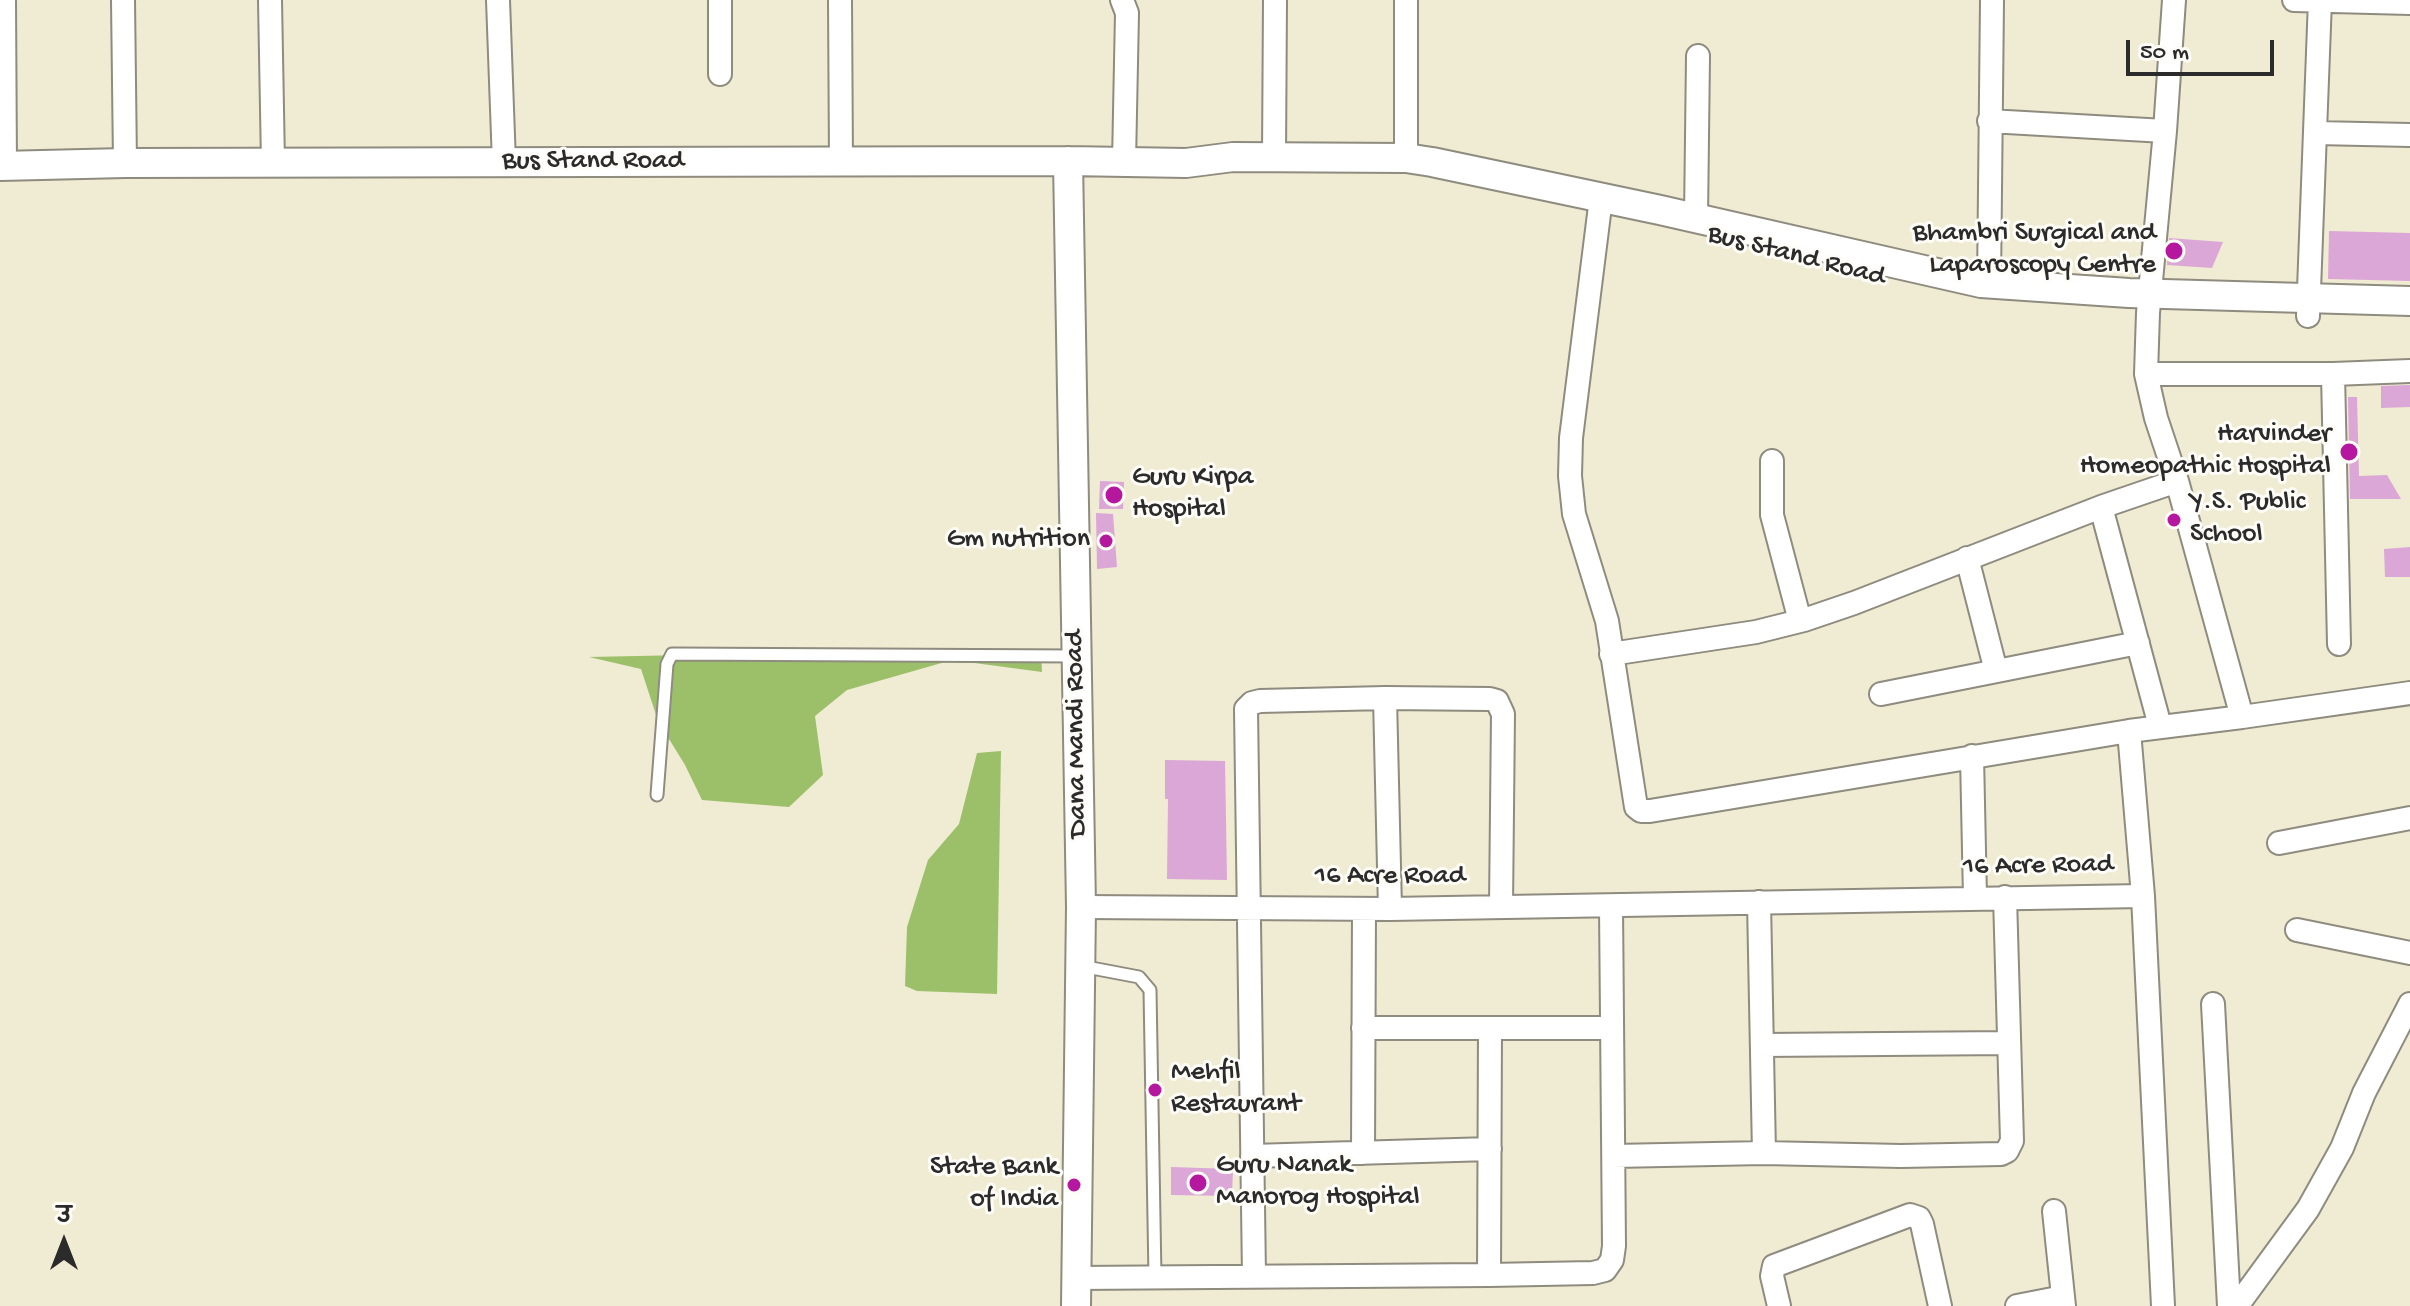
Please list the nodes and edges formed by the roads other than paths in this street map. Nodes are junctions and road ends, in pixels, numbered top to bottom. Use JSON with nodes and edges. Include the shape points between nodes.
{"nodes":[{"id":1,"x":4,"y":0,"type":"edge"},
{"id":2,"x":123,"y":0,"type":"edge"},
{"id":3,"x":270,"y":0,"type":"edge"},
{"id":4,"x":498,"y":0,"type":"edge"},
{"id":5,"x":720,"y":0,"type":"edge"},
{"id":6,"x":840,"y":0,"type":"edge"},
{"id":7,"x":1122,"y":0,"type":"edge"},
{"id":8,"x":1275,"y":0,"type":"edge"},
{"id":9,"x":1406,"y":0,"type":"edge"},
{"id":10,"x":1992,"y":0,"type":"edge"},
{"id":11,"x":2174,"y":0,"type":"edge"},
{"id":12,"x":2294,"y":0,"type":"edge"},
{"id":13,"x":2320,"y":0,"type":"edge"},
{"id":14,"x":2410,"y":3,"type":"edge"},
{"id":15,"x":1698,"y":56,"type":"dead end"},
{"id":16,"x":720,"y":74,"type":"dead end"},
{"id":17,"x":1989,"y":121,"type":"junction"},
{"id":18,"x":2165,"y":131,"type":"junction"},
{"id":19,"x":2316,"y":133,"type":"junction"},
{"id":20,"x":2410,"y":135,"type":"edge"},
{"id":21,"x":1274,"y":157,"type":"junction"},
{"id":22,"x":1406,"y":158,"type":"junction"},
{"id":23,"x":1068,"y":161,"type":"junction"},
{"id":24,"x":841,"y":162,"type":"junction"},
{"id":25,"x":1124,"y":162,"type":"junction"},
{"id":26,"x":125,"y":163,"type":"junction"},
{"id":27,"x":273,"y":163,"type":"junction"},
{"id":28,"x":504,"y":163,"type":"junction"},
{"id":29,"x":1186,"y":163,"type":"junction"},
{"id":30,"x":3,"y":166,"type":"edge"},
{"id":31,"x":1600,"y":205,"type":"junction"},
{"id":32,"x":1696,"y":218,"type":"junction"},
{"id":33,"x":1989,"y":284,"type":"junction"},
{"id":34,"x":2410,"y":301,"type":"edge"},
{"id":35,"x":2149,"y":303,"type":"junction"},
{"id":36,"x":2308,"y":307,"type":"junction"},
{"id":37,"x":2410,"y":319,"type":"edge"},
{"id":38,"x":2410,"y":371,"type":"edge"},
{"id":39,"x":2146,"y":374,"type":"junction"},
{"id":40,"x":2333,"y":374,"type":"junction"},
{"id":41,"x":1772,"y":461,"type":"dead end"},
{"id":42,"x":2177,"y":481,"type":"junction"},
{"id":43,"x":2101,"y":507,"type":"junction"},
{"id":44,"x":1967,"y":558,"type":"junction"},
{"id":45,"x":1800,"y":621,"type":"junction"},
{"id":46,"x":2138,"y":643,"type":"junction"},
{"id":47,"x":2339,"y":644,"type":"dead end"},
{"id":48,"x":1611,"y":654,"type":"junction"},
{"id":49,"x":1076,"y":656,"type":"junction"},
{"id":50,"x":1996,"y":671,"type":"junction"},
{"id":51,"x":2410,"y":693,"type":"edge"},
{"id":52,"x":1881,"y":694,"type":"dead end"},
{"id":53,"x":1385,"y":698,"type":"junction"},
{"id":54,"x":2242,"y":717,"type":"junction"},
{"id":55,"x":2160,"y":726,"type":"junction"},
{"id":56,"x":2129,"y":731,"type":"junction"},
{"id":57,"x":1972,"y":756,"type":"junction"},
{"id":58,"x":657,"y":795,"type":"dead end"},
{"id":59,"x":2410,"y":818,"type":"edge"},
{"id":60,"x":2279,"y":843,"type":"dead end"},
{"id":61,"x":2143,"y":896,"type":"junction"},
{"id":62,"x":2005,"y":897,"type":"junction"},
{"id":63,"x":1975,"y":898,"type":"junction"},
{"id":64,"x":1759,"y":902,"type":"junction"},
{"id":65,"x":1611,"y":906,"type":"junction"},
{"id":66,"x":1081,"y":907,"type":"junction"},
{"id":67,"x":1247,"y":907,"type":"junction"},
{"id":68,"x":1501,"y":907,"type":"junction"},
{"id":69,"x":1364,"y":909,"type":"junction"},
{"id":70,"x":1390,"y":909,"type":"junction"},
{"id":71,"x":2297,"y":930,"type":"dead end"},
{"id":72,"x":2410,"y":953,"type":"edge"},
{"id":73,"x":1081,"y":966,"type":"junction"},
{"id":74,"x":2213,"y":1004,"type":"dead end"},
{"id":75,"x":2410,"y":1004,"type":"edge"},
{"id":76,"x":1363,"y":1028,"type":"junction"},
{"id":77,"x":1490,"y":1028,"type":"junction"},
{"id":78,"x":1612,"y":1028,"type":"junction"},
{"id":79,"x":2009,"y":1043,"type":"junction"},
{"id":80,"x":1762,"y":1045,"type":"junction"},
{"id":81,"x":1490,"y":1149,"type":"junction"},
{"id":82,"x":1363,"y":1153,"type":"junction"},
{"id":83,"x":1764,"y":1153,"type":"junction"},
{"id":84,"x":1252,"y":1156,"type":"junction"},
{"id":85,"x":1614,"y":1156,"type":"junction"},
{"id":86,"x":2054,"y":1211,"type":"dead end"},
{"id":87,"x":1489,"y":1275,"type":"junction"},
{"id":88,"x":1254,"y":1276,"type":"junction"},
{"id":89,"x":1155,"y":1277,"type":"junction"},
{"id":90,"x":1076,"y":1278,"type":"junction"},
{"id":91,"x":2063,"y":1302,"type":"edge"},
{"id":92,"x":1076,"y":1306,"type":"edge"},
{"id":93,"x":1779,"y":1306,"type":"edge"},
{"id":94,"x":1940,"y":1306,"type":"edge"},
{"id":95,"x":2017,"y":1306,"type":"edge"},
{"id":96,"x":2163,"y":1306,"type":"edge"},
{"id":97,"x":2229,"y":1306,"type":"edge"},
{"id":98,"x":2237,"y":1306,"type":"edge"}],
"edges":[{"from":1,"to":30,"type":"street"},
{"from":2,"to":26,"type":"street"},
{"from":3,"to":27,"type":"street"},
{"from":4,"to":28,"type":"street"},
{"from":5,"to":16,"type":"street"},
{"from":6,"to":24,"type":"street"},
{"from":7,"to":25,"type":"street","via":[[1127,13]]},
{"from":8,"to":21,"type":"street"},
{"from":9,"to":22,"type":"street"},
{"from":10,"to":17,"type":"street"},
{"from":11,"to":18,"type":"street"},
{"from":12,"to":13,"type":"street"},
{"from":13,"to":14,"type":"street"},
{"from":13,"to":19,"type":"street"},
{"from":15,"to":32,"type":"street"},
{"from":17,"to":18,"type":"street"},
{"from":17,"to":33,"type":"street"},
{"from":18,"to":35,"type":"street"},
{"from":19,"to":20,"type":"street"},
{"from":19,"to":36,"type":"street"},
{"from":21,"to":22,"type":"street","name":"Bus Stand Road"},
{"from":21,"to":29,"type":"street","name":"Bus Stand Road"},
{"from":22,"to":31,"type":"street","name":"Bus Stand Road"},
{"from":23,"to":24,"type":"street","name":"Bus Stand Road"},
{"from":23,"to":25,"type":"street","name":"Bus Stand Road"},
{"from":23,"to":49,"type":"street","name":"Dana Mandi Road"},
{"from":24,"to":28,"type":"street","name":"Bus Stand Road"},
{"from":25,"to":29,"type":"street","name":"Bus Stand Road"},
{"from":26,"to":27,"type":"street","name":"Bus Stand Road"},
{"from":26,"to":30,"type":"street","name":"Bus Stand Road"},
{"from":27,"to":28,"type":"street","name":"Bus Stand Road"},
{"from":29,"to":31,"type":"street","name":"Bus Stand Road","via":[[1237,173],[1395,175]]},
{"from":31,"to":32,"type":"street","name":"Bus Stand Road"},
{"from":31,"to":35,"type":"street","name":"Bus Stand Road","via":[[1970,298],[2006,304]]},
{"from":31,"to":48,"type":"street","via":[[1570,476],[1574,514],[1607,621]]},
{"from":32,"to":33,"type":"street","name":"Bus Stand Road"},
{"from":33,"to":35,"type":"street","name":"Bus Stand Road"},
{"from":34,"to":36,"type":"street","name":"Bus Stand Road"},
{"from":35,"to":36,"type":"street","name":"Bus Stand Road"},
{"from":35,"to":39,"type":"street"},
{"from":36,"to":37,"type":"street","name":"Bus Stand Road"},
{"from":38,"to":40,"type":"street"},
{"from":39,"to":40,"type":"street"},
{"from":39,"to":42,"type":"street"},
{"from":40,"to":47,"type":"street"},
{"from":41,"to":45,"type":"street","via":[[1772,515]]},
{"from":42,"to":43,"type":"street"},
{"from":42,"to":54,"type":"street"},
{"from":43,"to":44,"type":"street"},
{"from":43,"to":46,"type":"street"},
{"from":44,"to":45,"type":"street"},
{"from":44,"to":50,"type":"street"},
{"from":45,"to":48,"type":"street"},
{"from":46,"to":50,"type":"street"},
{"from":46,"to":55,"type":"street"},
{"from":48,"to":57,"type":"street","via":[[1633,801],[1641,811]]},
{"from":49,"to":58,"type":"lane","via":[[672,654]]},
{"from":49,"to":66,"type":"street","name":"Dana Mandi Road"},
{"from":50,"to":52,"type":"street"},
{"from":51,"to":54,"type":"street"},
{"from":53,"to":67,"type":"street","via":[[1260,701],[1246,709]]},
{"from":53,"to":68,"type":"street","via":[[1490,699],[1501,707]]},
{"from":53,"to":70,"type":"street"},
{"from":54,"to":55,"type":"street"},
{"from":55,"to":56,"type":"street"},
{"from":56,"to":57,"type":"street"},
{"from":56,"to":61,"type":"street","name":"16 Acre Road"},
{"from":57,"to":63,"type":"street"},
{"from":59,"to":60,"type":"street"},
{"from":61,"to":62,"type":"street","name":"16 Acre Road"},
{"from":61,"to":96,"type":"street"},
{"from":62,"to":63,"type":"street","name":"16 Acre Road"},
{"from":62,"to":79,"type":"street"},
{"from":63,"to":64,"type":"street","name":"16 Acre Road"},
{"from":64,"to":65,"type":"street","name":"16 Acre Road"},
{"from":64,"to":80,"type":"street"},
{"from":65,"to":68,"type":"street","name":"16 Acre Road"},
{"from":65,"to":78,"type":"street"},
{"from":66,"to":67,"type":"street","name":"16 Acre Road"},
{"from":66,"to":73,"type":"street","name":"Dana Mandi Road"},
{"from":67,"to":69,"type":"street","name":"16 Acre Road"},
{"from":67,"to":84,"type":"street"},
{"from":68,"to":70,"type":"street","name":"16 Acre Road"},
{"from":69,"to":70,"type":"street","name":"16 Acre Road"},
{"from":69,"to":76,"type":"street"},
{"from":71,"to":72,"type":"street"},
{"from":73,"to":89,"type":"lane","via":[[1139,977],[1150,990]]},
{"from":73,"to":90,"type":"street","name":"Dana Mandi Road"},
{"from":74,"to":97,"type":"street"},
{"from":75,"to":98,"type":"street","via":[[2315,1197]]},
{"from":76,"to":77,"type":"street"},
{"from":76,"to":82,"type":"street"},
{"from":77,"to":78,"type":"street"},
{"from":77,"to":81,"type":"street"},
{"from":78,"to":85,"type":"street"},
{"from":79,"to":80,"type":"street"},
{"from":79,"to":83,"type":"street","via":[[2012,1141],[2001,1154]]},
{"from":80,"to":83,"type":"street"},
{"from":81,"to":82,"type":"street"},
{"from":81,"to":87,"type":"street"},
{"from":82,"to":84,"type":"street"},
{"from":83,"to":85,"type":"street"},
{"from":84,"to":88,"type":"street"},
{"from":85,"to":87,"type":"street","via":[[1614,1246],[1605,1270]]},
{"from":86,"to":91,"type":"street"},
{"from":87,"to":88,"type":"street"},
{"from":88,"to":89,"type":"street"},
{"from":89,"to":90,"type":"street"},
{"from":90,"to":92,"type":"street","name":"Dana Mandi Road"},
{"from":91,"to":95,"type":"street"},
{"from":93,"to":94,"type":"street","via":[[1774,1266],[1910,1215],[1922,1224]]}]}
